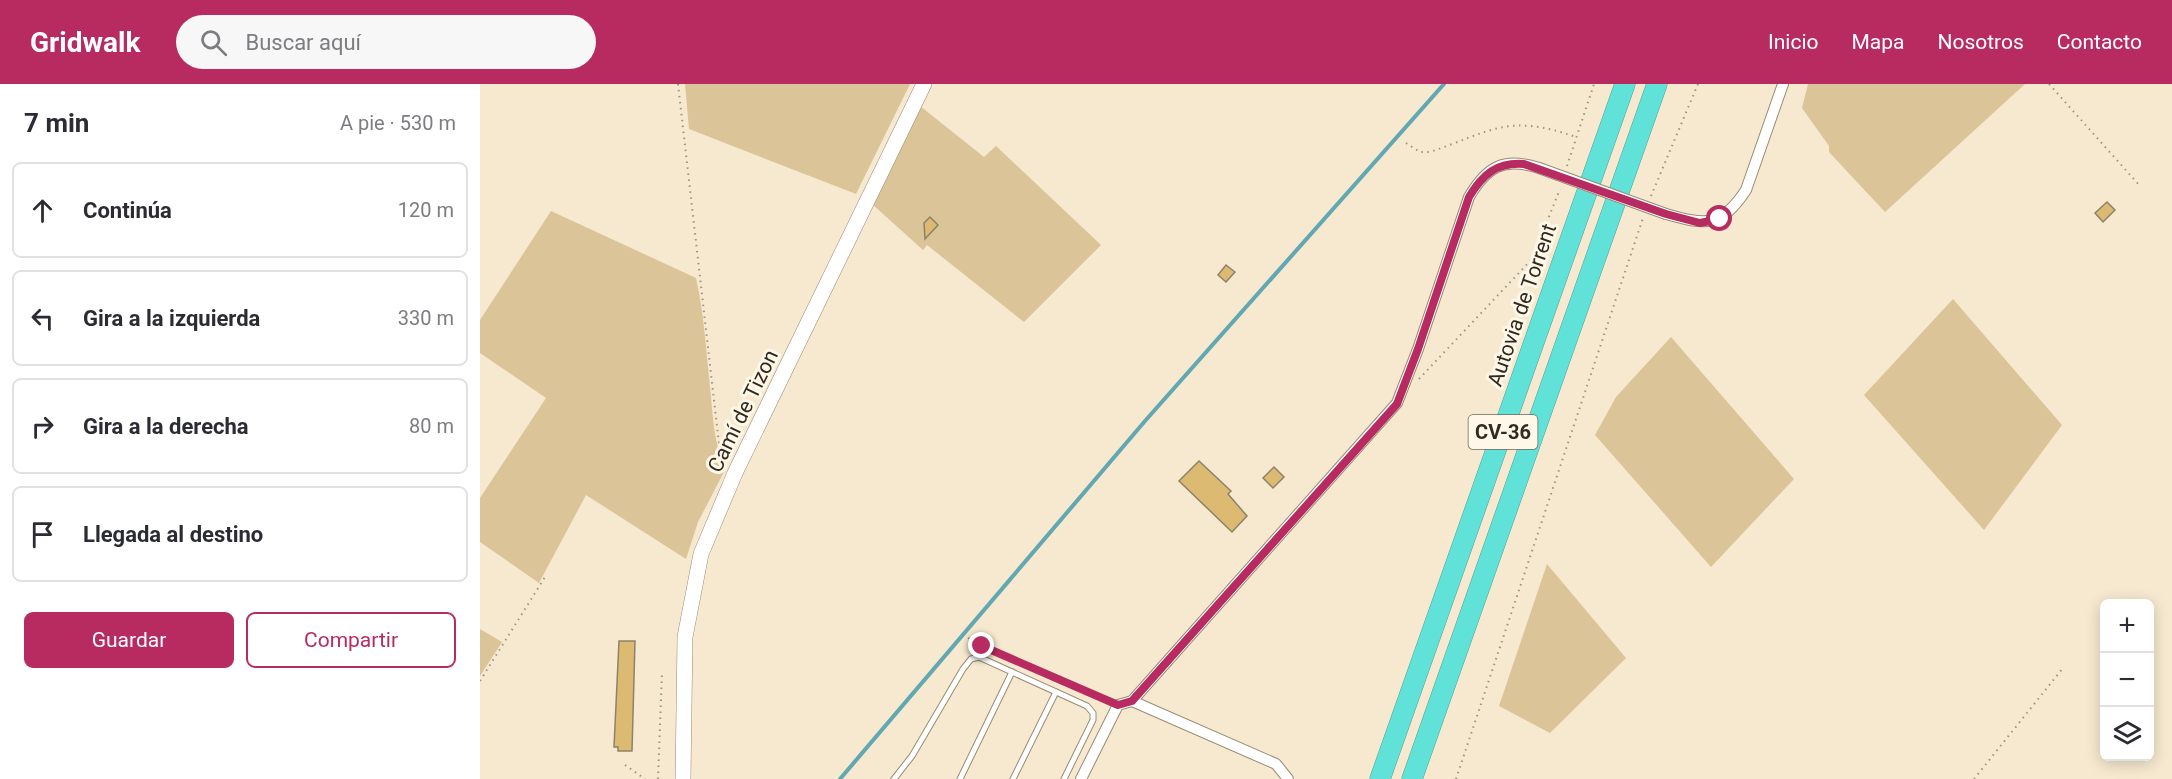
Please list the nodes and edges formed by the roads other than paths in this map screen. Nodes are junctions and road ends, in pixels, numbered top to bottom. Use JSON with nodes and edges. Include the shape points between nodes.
{"nodes":[{"id":1,"x":924,"y":84,"type":"edge"},
{"id":2,"x":1625,"y":84,"type":"edge"},
{"id":3,"x":1657,"y":84,"type":"edge"},
{"id":4,"x":1783,"y":84,"type":"edge"},
{"id":5,"x":1012,"y":672,"type":"junction"},
{"id":6,"x":1056,"y":692,"type":"junction"},
{"id":7,"x":1132,"y":701,"type":"junction"},
{"id":8,"x":683,"y":779,"type":"edge"},
{"id":9,"x":894,"y":779,"type":"edge"},
{"id":10,"x":960,"y":779,"type":"edge"},
{"id":11,"x":1013,"y":779,"type":"edge"},
{"id":12,"x":1064,"y":779,"type":"edge"},
{"id":13,"x":1081,"y":779,"type":"edge"},
{"id":14,"x":1288,"y":779,"type":"edge"},
{"id":15,"x":1380,"y":779,"type":"edge"},
{"id":16,"x":1412,"y":779,"type":"edge"}],
"edges":[{"from":1,"to":8,"type":"street","name":"Camí de Tizon","via":[[735,473],[701,554],[685,637]]},
{"from":2,"to":15,"type":"highway","name":"Autovia de Torrent","number":"CV-36"},
{"from":3,"to":16,"type":"highway","number":"CV-36"},
{"from":4,"to":7,"type":"street","bridge":true,"via":[[1746,190],[1720,219],[1700,223],[1666,214],[1539,168],[1509,162],[1479,180],[1469,197],[1397,404]]},
{"from":5,"to":6,"type":"lane"},
{"from":5,"to":9,"type":"lane","via":[[979,657],[971,660]]},
{"from":5,"to":10,"type":"lane"},
{"from":6,"to":11,"type":"lane"},
{"from":6,"to":12,"type":"lane","via":[[1087,706],[1093,713]]},
{"from":7,"to":13,"type":"street","via":[[1118,705]]},
{"from":7,"to":14,"type":"street","via":[[1276,764]]}]}
